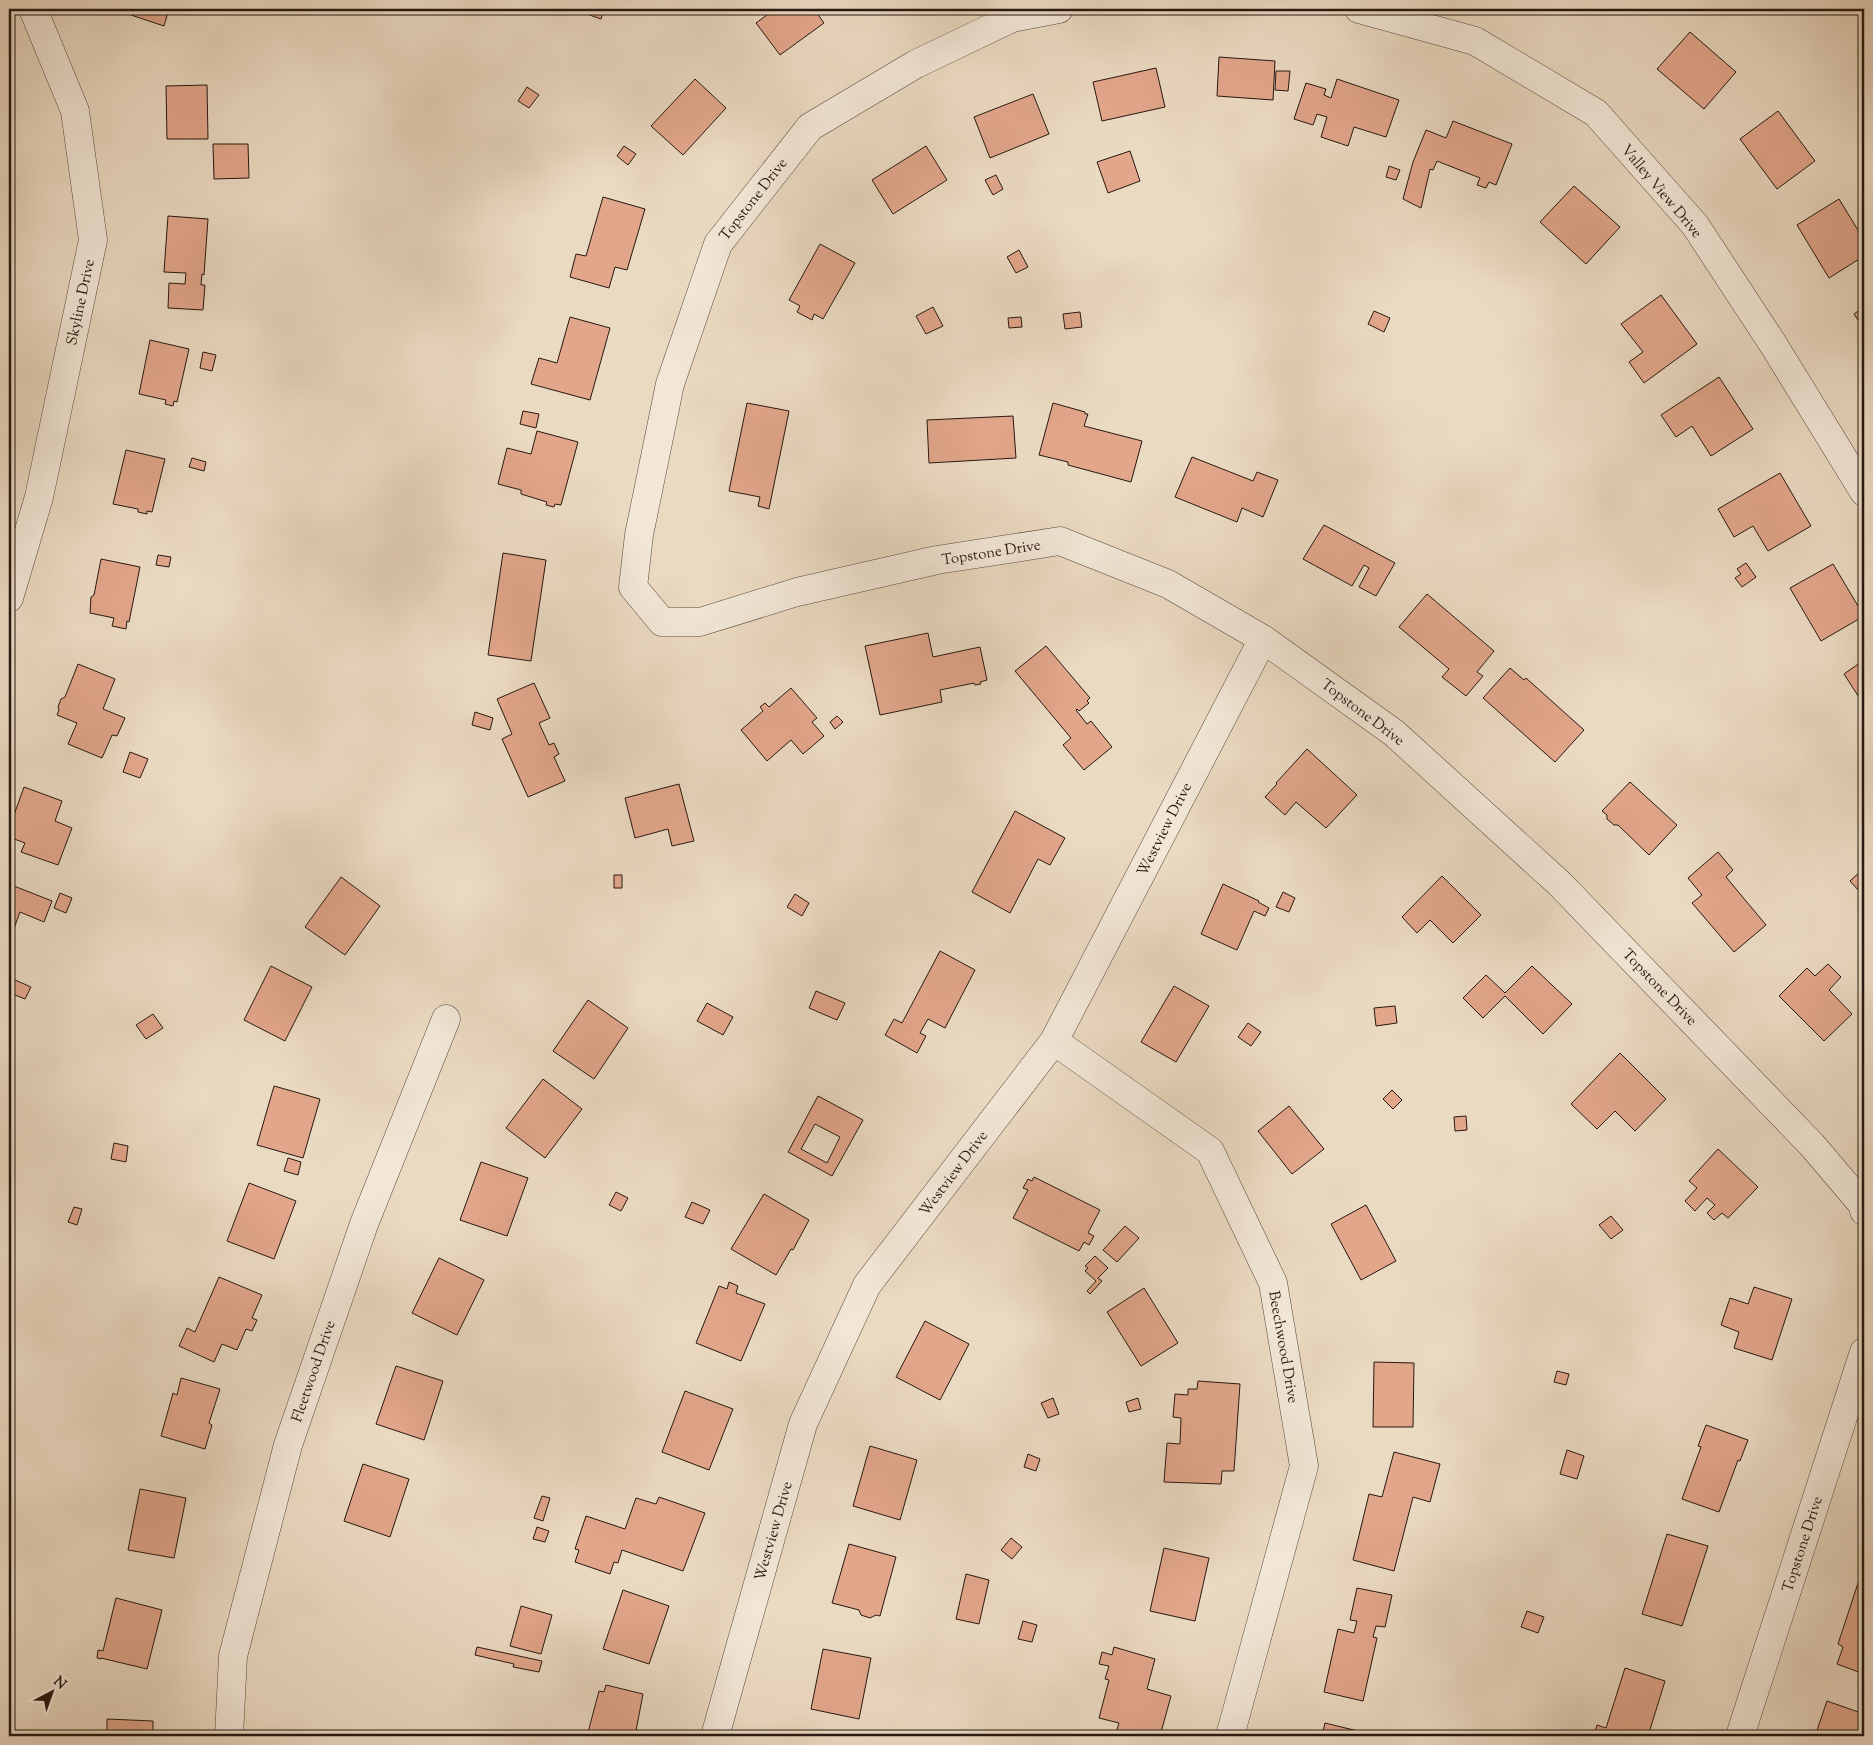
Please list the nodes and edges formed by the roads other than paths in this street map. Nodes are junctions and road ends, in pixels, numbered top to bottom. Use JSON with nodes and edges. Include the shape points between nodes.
{"nodes":[{"id":1,"x":33,"y":9,"type":"edge"},
{"id":2,"x":1059,"y":9,"type":"edge"},
{"id":3,"x":1359,"y":9,"type":"edge"},
{"id":4,"x":1008,"y":13,"type":"edge"},
{"id":5,"x":1864,"y":492,"type":"edge"},
{"id":6,"x":9,"y":598,"type":"edge"},
{"id":7,"x":1263,"y":639,"type":"junction"},
{"id":8,"x":446,"y":1019,"type":"dead end"},
{"id":9,"x":1054,"y":1041,"type":"junction"},
{"id":10,"x":1864,"y":1211,"type":"edge"},
{"id":11,"x":1864,"y":1352,"type":"edge"},
{"id":12,"x":229,"y":1736,"type":"edge"},
{"id":13,"x":715,"y":1736,"type":"edge"},
{"id":14,"x":1230,"y":1736,"type":"edge"},
{"id":15,"x":1740,"y":1736,"type":"edge"}],
"edges":[{"from":1,"to":6,"type":"street","name":"Skyline Drive","via":[[75,111],[93,240],[39,497]]},
{"from":2,"to":4,"type":"street"},
{"from":3,"to":5,"type":"street","name":"Valley View Drive","via":[[1475,41],[1596,113],[1695,226],[1774,344]]},
{"from":4,"to":7,"type":"street","name":"Topstone Drive","via":[[810,127],[718,244],[670,384],[639,535],[633,587],[662,622],[700,622],[797,592],[937,560],[1060,541],[1168,584]]},
{"from":7,"to":9,"type":"street","name":"Westview Drive"},
{"from":7,"to":10,"type":"street","name":"Topstone Drive","via":[[1394,733],[1560,884],[1812,1145]]},
{"from":8,"to":12,"type":"street","name":"Fleetwood Drive","via":[[364,1224],[288,1445],[233,1656]]},
{"from":9,"to":13,"type":"street","name":"Westview Drive","via":[[867,1285],[803,1424]]},
{"from":9,"to":14,"type":"street","name":"Beechwood Drive","via":[[1210,1151],[1273,1283],[1304,1466]]},
{"from":11,"to":15,"type":"street","name":"Topstone Drive"}]}
